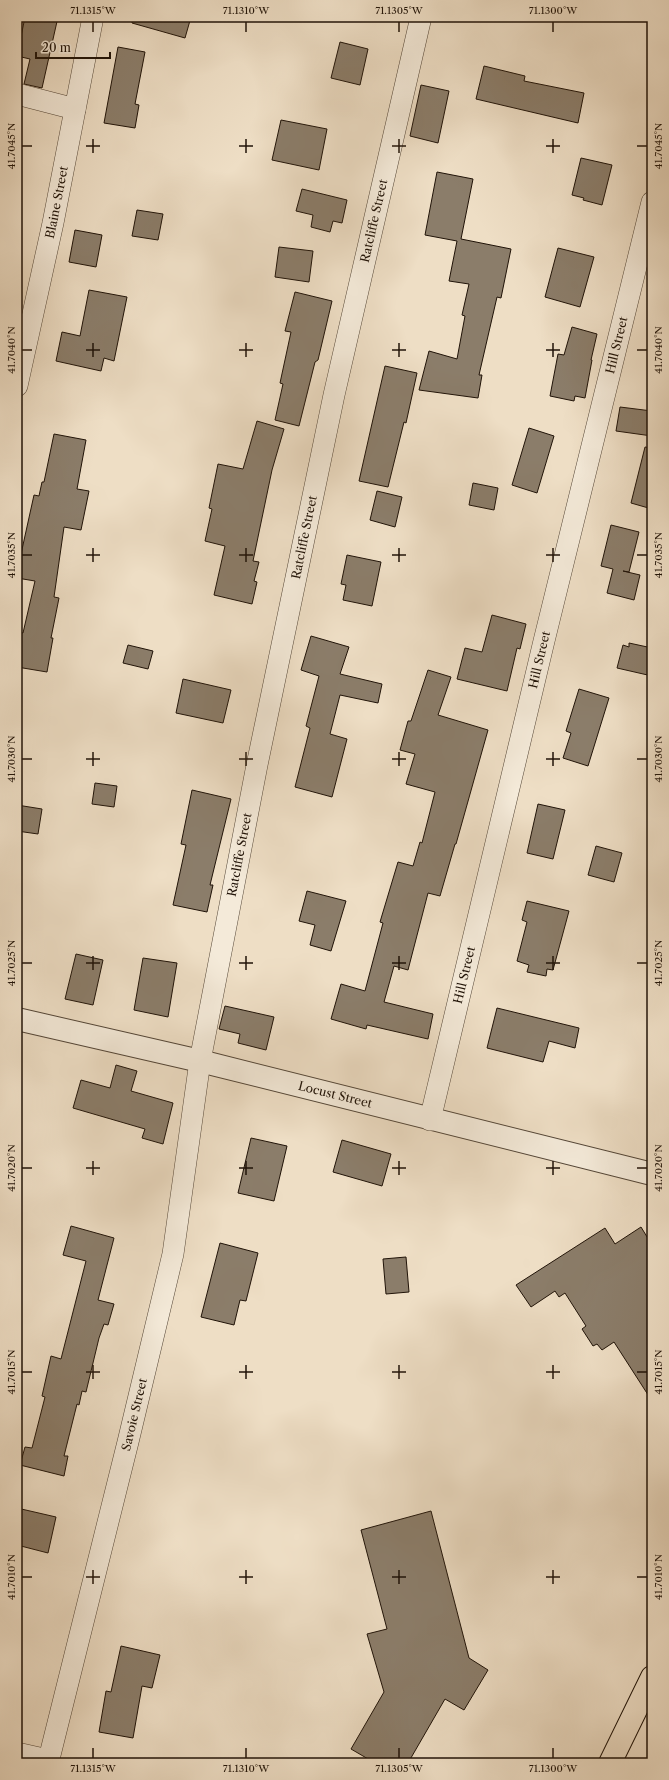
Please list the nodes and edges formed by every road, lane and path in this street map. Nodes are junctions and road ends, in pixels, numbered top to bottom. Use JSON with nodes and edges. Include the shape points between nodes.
{"nodes":[{"id":1,"x":92,"y":17,"type":"edge"},
{"id":2,"x":421,"y":17,"type":"edge"},
{"id":3,"x":17,"y":94,"type":"edge"},
{"id":4,"x":75,"y":109,"type":"junction"},
{"id":5,"x":652,"y":202,"type":"edge"},
{"id":6,"x":17,"y":386,"type":"edge"},
{"id":7,"x":17,"y":1019,"type":"edge"},
{"id":8,"x":200,"y":1061,"type":"junction"},
{"id":9,"x":430,"y":1120,"type":"junction"},
{"id":10,"x":652,"y":1174,"type":"edge"},
{"id":11,"x":652,"y":1677,"type":"edge"},
{"id":12,"x":17,"y":1752,"type":"edge"},
{"id":13,"x":48,"y":1761,"type":"edge"},
{"id":14,"x":610,"y":1763,"type":"edge"}],
"edges":[{"from":1,"to":4,"type":"street","name":"Blaine Street"},
{"from":2,"to":8,"type":"street","name":"Ratcliffe Street","via":[[330,418],[257,765]]},
{"from":3,"to":4,"type":"street"},
{"from":4,"to":6,"type":"street","name":"Blaine Street","via":[[53,224]]},
{"from":5,"to":9,"type":"street","name":"Hill Street"},
{"from":7,"to":8,"type":"street","name":"Locust Street"},
{"from":8,"to":9,"type":"street","name":"Locust Street"},
{"from":8,"to":13,"type":"street","name":"Savoie Street","via":[[173,1254]]},
{"from":9,"to":10,"type":"street","name":"Locust Street"},
{"from":11,"to":14,"type":"main road"},
{"from":12,"to":13,"type":"street"}]}
